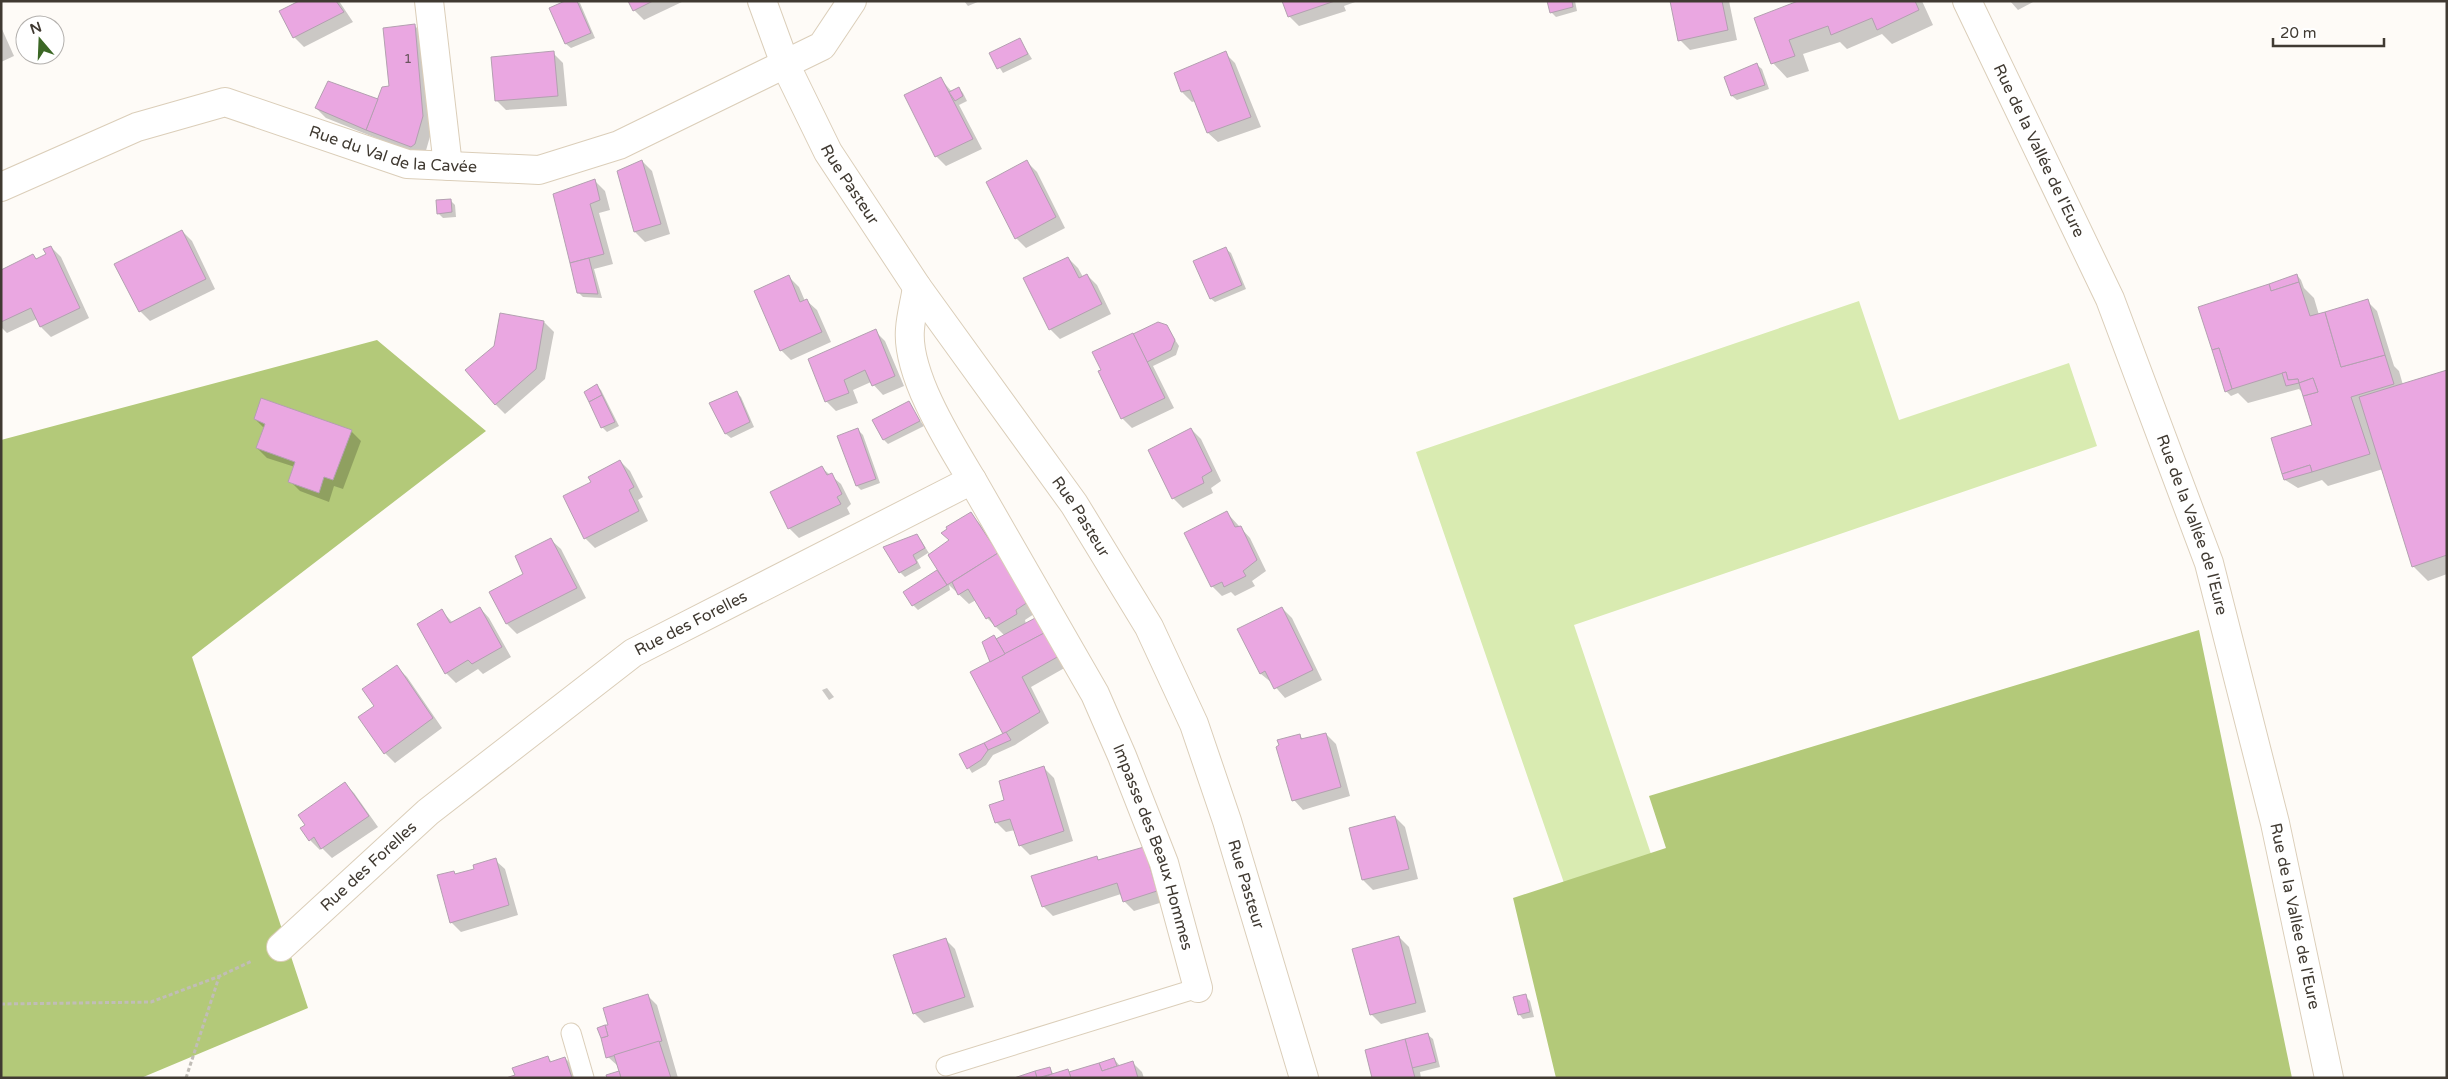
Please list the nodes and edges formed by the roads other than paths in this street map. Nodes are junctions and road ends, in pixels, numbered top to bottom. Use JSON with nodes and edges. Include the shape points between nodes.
{"nodes":[{"id":1,"x":429,"y":1,"type":"edge"},
{"id":2,"x":762,"y":1,"type":"edge"},
{"id":3,"x":852,"y":1,"type":"edge"},
{"id":4,"x":1967,"y":1,"type":"edge"},
{"id":5,"x":785,"y":64,"type":"junction"},
{"id":6,"x":448,"y":166,"type":"junction"},
{"id":7,"x":1,"y":188,"type":"edge"},
{"id":8,"x":917,"y":288,"type":"junction"},
{"id":9,"x":972,"y":480,"type":"junction"},
{"id":10,"x":281,"y":947,"type":"road end"},
{"id":11,"x":1198,"y":988,"type":"joint"},
{"id":12,"x":571,"y":1034,"type":"dead end"},
{"id":13,"x":946,"y":1066,"type":"dead end"},
{"id":14,"x":584,"y":1078,"type":"edge"},
{"id":15,"x":1304,"y":1078,"type":"edge"},
{"id":16,"x":2329,"y":1078,"type":"edge"}],
"edges":[{"from":1,"to":6,"type":"street"},
{"from":2,"to":5,"type":"street","name":"Rue Pasteur"},
{"from":3,"to":5,"type":"street","name":"Rue du Val de la Cavée","via":[[822,46]]},
{"from":4,"to":16,"type":"street","name":"Rue de la Vallée de l'Eure","via":[[2110,299],[2209,563],[2274,823]]},
{"from":5,"to":6,"type":"street","name":"Rue du Val de la Cavée","via":[[620,145],[540,170]]},
{"from":5,"to":8,"type":"street","name":"Rue Pasteur","via":[[828,152]]},
{"from":6,"to":7,"type":"street","name":"Rue du Val de la Cavée","via":[[407,164],[225,102],[137,127]]},
{"from":8,"to":9,"type":"street","via":[[910,331],[916,373]]},
{"from":8,"to":15,"type":"street","name":"Rue Pasteur","via":[[1074,504],[1149,627],[1194,724],[1227,821]]},
{"from":9,"to":10,"type":"street","name":"Rue des Forelles","via":[[633,653],[428,812]]},
{"from":9,"to":11,"type":"street","name":"Impasse des Beaux Hommes","via":[[1099,703],[1164,863]]},
{"from":11,"to":13,"type":"lane","name":"Impasse des Beaux Hommes"},
{"from":12,"to":14,"type":"lane"}]}
